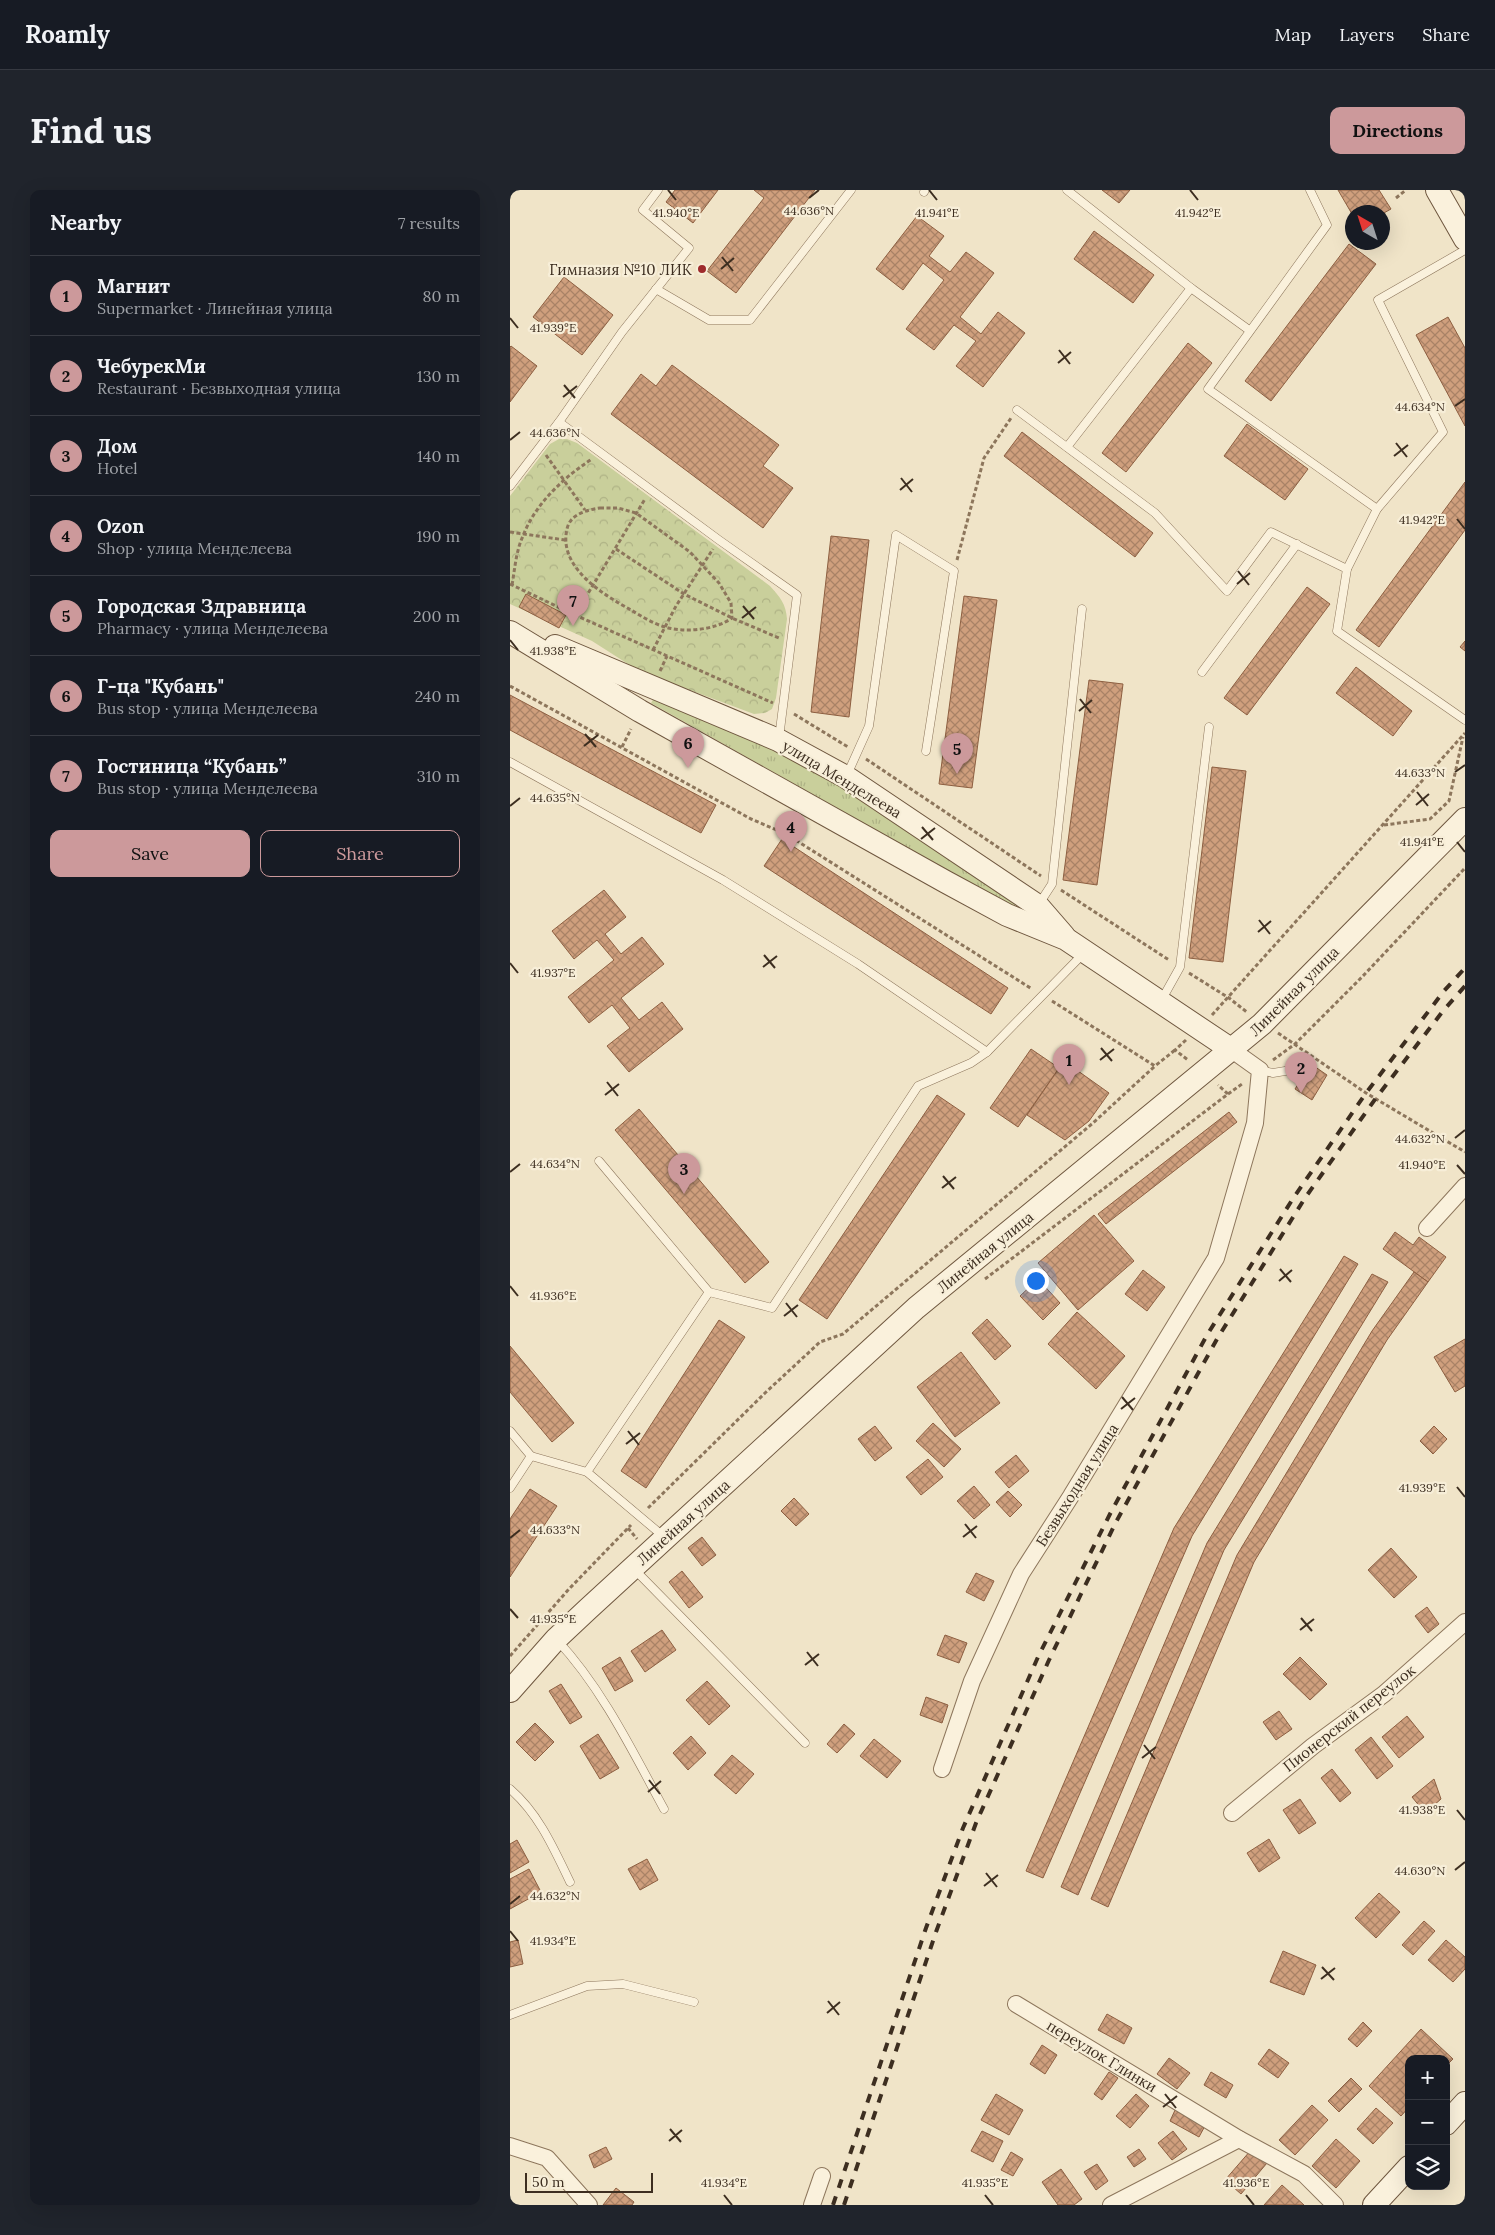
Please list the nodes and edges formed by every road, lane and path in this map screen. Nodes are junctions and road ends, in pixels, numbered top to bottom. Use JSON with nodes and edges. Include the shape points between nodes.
{"nodes":[{"id":1,"x":658,"y":190,"type":"edge"},
{"id":2,"x":851,"y":190,"type":"edge"},
{"id":3,"x":1067,"y":190,"type":"edge"},
{"id":4,"x":1310,"y":190,"type":"edge"},
{"id":5,"x":1406,"y":190,"type":"edge"},
{"id":6,"x":1437,"y":190,"type":"edge"},
{"id":7,"x":1396,"y":198,"type":"dead end"},
{"id":8,"x":1465,"y":239,"type":"edge"},
{"id":9,"x":1465,"y":250,"type":"edge"},
{"id":10,"x":1190,"y":288,"type":"junction"},
{"id":11,"x":656,"y":289,"type":"junction"},
{"id":12,"x":1249,"y":330,"type":"junction"},
{"id":13,"x":1017,"y":410,"type":"joint"},
{"id":14,"x":559,"y":422,"type":"junction"},
{"id":15,"x":540,"y":446,"type":"junction"},
{"id":16,"x":1067,"y":447,"type":"junction"},
{"id":17,"x":601,"y":453,"type":"junction"},
{"id":18,"x":564,"y":480,"type":"junction"},
{"id":19,"x":510,"y":486,"type":"edge"},
{"id":20,"x":651,"y":490,"type":"junction"},
{"id":21,"x":1377,"y":509,"type":"junction"},
{"id":22,"x":585,"y":510,"type":"junction"},
{"id":23,"x":636,"y":513,"type":"junction"},
{"id":24,"x":510,"y":532,"type":"edge"},
{"id":25,"x":523,"y":534,"type":"junction"},
{"id":26,"x":564,"y":540,"type":"junction"},
{"id":27,"x":719,"y":540,"type":"junction"},
{"id":28,"x":1297,"y":544,"type":"junction"},
{"id":29,"x":616,"y":549,"type":"junction"},
{"id":30,"x":703,"y":564,"type":"junction"},
{"id":31,"x":1347,"y":569,"type":"junction"},
{"id":32,"x":954,"y":571,"type":"junction"},
{"id":33,"x":512,"y":585,"type":"dead end"},
{"id":34,"x":594,"y":586,"type":"junction"},
{"id":35,"x":684,"y":594,"type":"junction"},
{"id":36,"x":1082,"y":609,"type":"dead end"},
{"id":37,"x":575,"y":615,"type":"dead end"},
{"id":38,"x":732,"y":618,"type":"junction"},
{"id":39,"x":510,"y":626,"type":"edge"},
{"id":40,"x":665,"y":627,"type":"junction"},
{"id":41,"x":510,"y":632,"type":"edge"},
{"id":42,"x":792,"y":643,"type":"junction"},
{"id":43,"x":653,"y":650,"type":"dead end"},
{"id":44,"x":1202,"y":672,"type":"dead end"},
{"id":45,"x":510,"y":686,"type":"edge"},
{"id":46,"x":1465,"y":720,"type":"edge"},
{"id":47,"x":1210,"y":727,"type":"dead end"},
{"id":48,"x":1464,"y":735,"type":"edge"},
{"id":49,"x":778,"y":740,"type":"junction"},
{"id":50,"x":926,"y":751,"type":"dead end"},
{"id":51,"x":510,"y":762,"type":"edge"},
{"id":52,"x":846,"y":777,"type":"junction"},
{"id":53,"x":1465,"y":819,"type":"edge"},
{"id":54,"x":1383,"y":826,"type":"junction"},
{"id":55,"x":1465,"y":868,"type":"edge"},
{"id":56,"x":1038,"y":906,"type":"junction"},
{"id":57,"x":1066,"y":939,"type":"junction"},
{"id":58,"x":1085,"y":951,"type":"junction"},
{"id":59,"x":1044,"y":996,"type":"junction"},
{"id":60,"x":1229,"y":998,"type":"dead end"},
{"id":61,"x":1161,"y":1001,"type":"junction"},
{"id":62,"x":1175,"y":1050,"type":"dead end"},
{"id":63,"x":1232,"y":1050,"type":"junction"},
{"id":64,"x":987,"y":1052,"type":"junction"},
{"id":65,"x":1155,"y":1066,"type":"junction"},
{"id":66,"x":1260,"y":1070,"type":"junction"},
{"id":67,"x":1291,"y":1070,"type":"dead end"},
{"id":68,"x":1465,"y":1152,"type":"edge"},
{"id":69,"x":599,"y":1161,"type":"dead end"},
{"id":70,"x":1465,"y":1186,"type":"edge"},
{"id":71,"x":1426,"y":1228,"type":"dead end"},
{"id":72,"x":709,"y":1292,"type":"junction"},
{"id":73,"x":510,"y":1431,"type":"edge"},
{"id":74,"x":531,"y":1456,"type":"junction"},
{"id":75,"x":587,"y":1472,"type":"junction"},
{"id":76,"x":510,"y":1488,"type":"edge"},
{"id":77,"x":640,"y":1516,"type":"junction"},
{"id":78,"x":666,"y":1538,"type":"junction"},
{"id":79,"x":632,"y":1568,"type":"junction"},
{"id":80,"x":1465,"y":1622,"type":"edge"},
{"id":81,"x":556,"y":1639,"type":"junction"},
{"id":82,"x":510,"y":1656,"type":"edge"},
{"id":83,"x":510,"y":1691,"type":"edge"},
{"id":84,"x":805,"y":1743,"type":"dead end"},
{"id":85,"x":942,"y":1769,"type":"dead end"},
{"id":86,"x":510,"y":1789,"type":"edge"},
{"id":87,"x":664,"y":1809,"type":"dead end"},
{"id":88,"x":1232,"y":1813,"type":"dead end"},
{"id":89,"x":570,"y":1882,"type":"dead end"},
{"id":90,"x":694,"y":2002,"type":"dead end"},
{"id":91,"x":1016,"y":2004,"type":"dead end"},
{"id":92,"x":510,"y":2014,"type":"edge"},
{"id":93,"x":1465,"y":2103,"type":"edge"},
{"id":94,"x":1450,"y":2120,"type":"edge"},
{"id":95,"x":1239,"y":2139,"type":"junction"},
{"id":96,"x":510,"y":2146,"type":"edge"},
{"id":97,"x":1405,"y":2172,"type":"edge"},
{"id":98,"x":822,"y":2176,"type":"dead end"},
{"id":99,"x":1382,"y":2203,"type":"edge"},
{"id":100,"x":589,"y":2205,"type":"edge"},
{"id":101,"x":812,"y":2205,"type":"edge"},
{"id":102,"x":1112,"y":2205,"type":"edge"},
{"id":103,"x":1335,"y":2205,"type":"edge"}],
"edges":[{"from":1,"to":11,"type":"lane","via":[[643,210],[688,248]]},
{"from":2,"to":11,"type":"lane","via":[[750,320],[709,320]]},
{"from":3,"to":10,"type":"lane"},
{"from":4,"to":12,"type":"lane","via":[[1327,225]]},
{"from":5,"to":7,"type":"path"},
{"from":6,"to":8,"type":"main road"},
{"from":9,"to":21,"type":"lane","via":[[1378,300],[1443,432]]},
{"from":10,"to":12,"type":"lane"},
{"from":10,"to":16,"type":"lane"},
{"from":11,"to":14,"type":"lane"},
{"from":12,"to":21,"type":"lane","via":[[1208,389]]},
{"from":13,"to":16,"type":"lane"},
{"from":13,"to":32,"type":"path","via":[[984,458]]},
{"from":14,"to":15,"type":"lane"},
{"from":14,"to":17,"type":"lane"},
{"from":15,"to":18,"type":"path"},
{"from":15,"to":19,"type":"lane"},
{"from":16,"to":28,"type":"lane","via":[[1155,513],[1227,591],[1271,532]]},
{"from":17,"to":18,"type":"path"},
{"from":17,"to":20,"type":"lane"},
{"from":18,"to":22,"type":"path"},
{"from":18,"to":25,"type":"path","via":[[540,506]]},
{"from":20,"to":23,"type":"path"},
{"from":20,"to":27,"type":"lane"},
{"from":21,"to":31,"type":"lane"},
{"from":22,"to":23,"type":"path","via":[[618,508]]},
{"from":22,"to":26,"type":"path","via":[[568,525]]},
{"from":23,"to":29,"type":"path"},
{"from":23,"to":30,"type":"path","via":[[675,539]]},
{"from":24,"to":25,"type":"path"},
{"from":25,"to":26,"type":"path"},
{"from":25,"to":33,"type":"path"},
{"from":26,"to":34,"type":"path","via":[[581,574]]},
{"from":27,"to":30,"type":"path"},
{"from":27,"to":42,"type":"lane","via":[[797,595]]},
{"from":28,"to":31,"type":"lane"},
{"from":28,"to":44,"type":"lane"},
{"from":29,"to":34,"type":"path"},
{"from":29,"to":35,"type":"path"},
{"from":30,"to":35,"type":"path"},
{"from":30,"to":38,"type":"path","via":[[731,603]]},
{"from":31,"to":46,"type":"lane","via":[[1337,631]]},
{"from":32,"to":50,"type":"lane"},
{"from":32,"to":52,"type":"lane","via":[[896,534],[869,726]]},
{"from":34,"to":37,"type":"path"},
{"from":34,"to":40,"type":"path"},
{"from":35,"to":38,"type":"path"},
{"from":35,"to":40,"type":"path"},
{"from":36,"to":56,"type":"lane","via":[[1052,884]]},
{"from":38,"to":40,"type":"path","via":[[703,628]]},
{"from":38,"to":42,"type":"path"},
{"from":39,"to":49,"type":"main road","name":"улица Менделеева"},
{"from":40,"to":43,"type":"path"},
{"from":41,"to":57,"type":"main road","name":"улица Менделеева","via":[[640,711],[954,887],[1007,915]]},
{"from":42,"to":49,"type":"lane"},
{"from":45,"to":59,"type":"path","via":[[750,819],[786,834]]},
{"from":47,"to":61,"type":"lane","via":[[1180,967]]},
{"from":48,"to":54,"type":"path"},
{"from":48,"to":54,"type":"path","via":[[1449,801],[1430,819]]},
{"from":49,"to":52,"type":"main road","name":"улица Менделеева"},
{"from":51,"to":64,"type":"lane","via":[[731,886],[858,964]]},
{"from":52,"to":56,"type":"main road","name":"улица Менделеева"},
{"from":53,"to":63,"type":"main road","name":"Линейная улица","via":[[1262,1024]]},
{"from":54,"to":60,"type":"path"},
{"from":55,"to":68,"type":"path","via":[[1295,1044],[1366,1093]]},
{"from":56,"to":57,"type":"main road","name":"улица Менделеева"},
{"from":57,"to":58,"type":"main road","name":"улица Менделеева"},
{"from":58,"to":59,"type":"lane"},
{"from":58,"to":61,"type":"main road","name":"улица Менделеева"},
{"from":59,"to":64,"type":"lane"},
{"from":59,"to":65,"type":"path"},
{"from":61,"to":63,"type":"main road","name":"улица Менделеева"},
{"from":62,"to":65,"type":"path"},
{"from":63,"to":66,"type":"street"},
{"from":63,"to":78,"type":"main road","name":"Линейная улица","via":[[916,1308]]},
{"from":64,"to":72,"type":"lane","via":[[918,1086],[772,1308]]},
{"from":65,"to":77,"type":"path","via":[[1094,1123],[843,1334],[820,1342]]},
{"from":66,"to":67,"type":"lane","via":[[1273,1073]]},
{"from":66,"to":85,"type":"street","name":"Безвыходная улица","via":[[1255,1123],[1216,1258],[1021,1574],[972,1681]]},
{"from":69,"to":72,"type":"lane"},
{"from":70,"to":71,"type":"street"},
{"from":72,"to":75,"type":"lane"},
{"from":73,"to":74,"type":"lane"},
{"from":74,"to":75,"type":"lane"},
{"from":74,"to":76,"type":"lane"},
{"from":75,"to":77,"type":"lane"},
{"from":77,"to":78,"type":"lane"},
{"from":77,"to":82,"type":"path"},
{"from":78,"to":79,"type":"main road","name":"Линейная улица"},
{"from":79,"to":81,"type":"main road","name":"Линейная улица"},
{"from":79,"to":84,"type":"lane"},
{"from":80,"to":88,"type":"street","name":"Пионерский переулок","via":[[1384,1694],[1312,1746]]},
{"from":81,"to":83,"type":"main road","name":"Линейная улица"},
{"from":81,"to":87,"type":"lane","via":[[616,1722]]},
{"from":86,"to":89,"type":"lane","via":[[544,1830]]},
{"from":90,"to":92,"type":"lane","via":[[622,1984],[587,1986]]},
{"from":91,"to":95,"type":"street","name":"переулок Глинки"},
{"from":93,"to":94,"type":"main road"},
{"from":95,"to":102,"type":"street"},
{"from":95,"to":103,"type":"street","name":"переулок Глинки","via":[[1304,2174]]},
{"from":96,"to":100,"type":"street","via":[[547,2158]]},
{"from":97,"to":99,"type":"main road"},
{"from":98,"to":101,"type":"street"}]}
